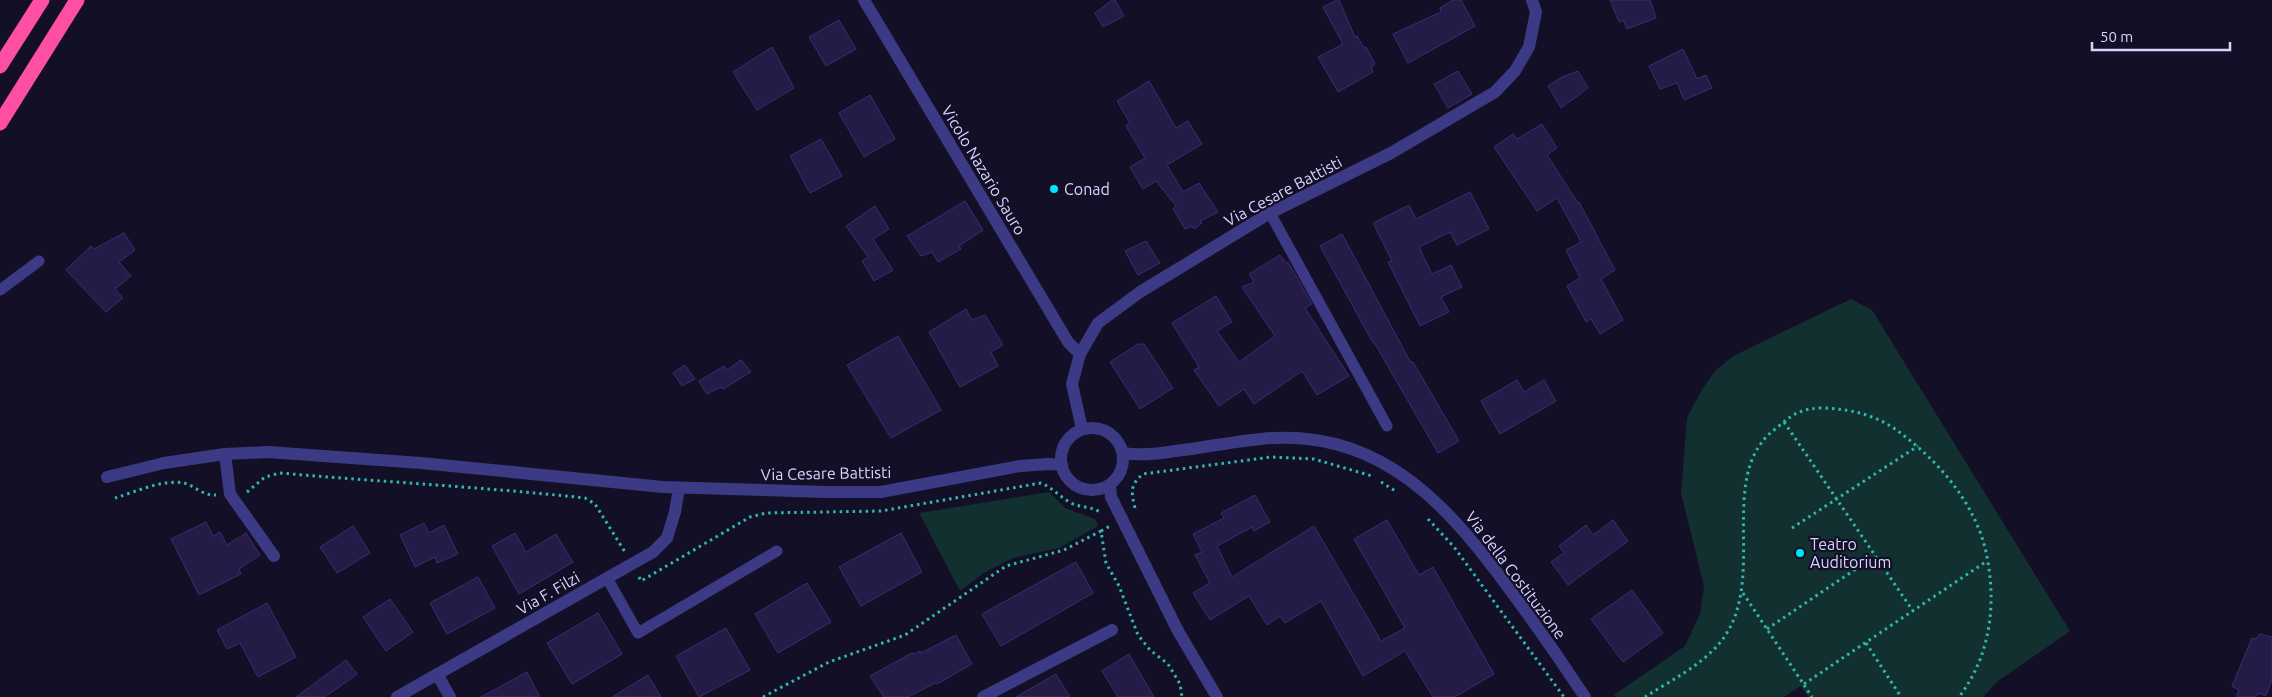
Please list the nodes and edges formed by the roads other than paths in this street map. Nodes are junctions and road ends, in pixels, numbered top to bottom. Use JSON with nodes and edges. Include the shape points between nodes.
{"nodes":[{"id":1,"x":42,"y":0,"type":"edge"},
{"id":2,"x":76,"y":0,"type":"edge"},
{"id":3,"x":864,"y":0,"type":"edge"},
{"id":4,"x":1532,"y":0,"type":"edge"},
{"id":5,"x":0,"y":66,"type":"edge"},
{"id":6,"x":0,"y":123,"type":"edge"},
{"id":7,"x":1270,"y":213,"type":"junction"},
{"id":8,"x":39,"y":261,"type":"dead end"},
{"id":9,"x":0,"y":290,"type":"edge"},
{"id":10,"x":1080,"y":354,"type":"junction"},
{"id":11,"x":1387,"y":426,"type":"dead end"},
{"id":12,"x":1082,"y":429,"type":"junction"},
{"id":13,"x":1123,"y":453,"type":"junction"},
{"id":14,"x":225,"y":454,"type":"junction"},
{"id":15,"x":1062,"y":465,"type":"junction"},
{"id":16,"x":107,"y":477,"type":"dead end"},
{"id":17,"x":1110,"y":485,"type":"junction"},
{"id":18,"x":679,"y":488,"type":"junction"},
{"id":19,"x":777,"y":551,"type":"dead end"},
{"id":20,"x":274,"y":556,"type":"dead end"},
{"id":21,"x":607,"y":578,"type":"junction"},
{"id":22,"x":1112,"y":630,"type":"dead end"},
{"id":23,"x":437,"y":674,"type":"junction"},
{"id":24,"x":397,"y":697,"type":"edge"},
{"id":25,"x":450,"y":697,"type":"edge"},
{"id":26,"x":983,"y":697,"type":"edge"},
{"id":27,"x":1217,"y":697,"type":"edge"},
{"id":28,"x":1585,"y":697,"type":"edge"}],
"edges":[{"from":1,"to":5,"type":"highway"},
{"from":2,"to":6,"type":"highway"},
{"from":3,"to":10,"type":"street","name":"Vicolo Nazario Sauro","via":[[1068,342]]},
{"from":4,"to":7,"type":"street","name":"Via Cesare Battisti","via":[[1536,12],[1529,47],[1515,71],[1495,92],[1391,153]]},
{"from":7,"to":10,"type":"street","name":"Via Cesare Battisti","via":[[1148,287],[1098,323]]},
{"from":7,"to":11,"type":"lane"},
{"from":8,"to":9,"type":"lane"},
{"from":10,"to":12,"type":"street","name":"Via Cesare Battisti","via":[[1072,384]]},
{"from":12,"to":13,"type":"street","via":[[1093,428],[1112,435]]},
{"from":12,"to":15,"type":"street","via":[[1068,440],[1061,456]]},
{"from":13,"to":17,"type":"street","via":[[1121,471]]},
{"from":13,"to":28,"type":"street","name":"Via della Costituzione","via":[[1135,455],[1268,439],[1307,438],[1346,447],[1380,460],[1407,476],[1440,504],[1475,543]]},
{"from":14,"to":16,"type":"street","name":"Via Cesare Battisti","via":[[164,463]]},
{"from":14,"to":18,"type":"street","name":"Via Cesare Battisti","via":[[306,453]]},
{"from":14,"to":20,"type":"street","via":[[230,494]]},
{"from":15,"to":17,"type":"street","via":[[1065,475],[1080,488],[1100,489]]},
{"from":15,"to":18,"type":"street","name":"Via Cesare Battisti","via":[[1020,466],[881,492]]},
{"from":17,"to":27,"type":"street","via":[[1111,497],[1178,631]]},
{"from":18,"to":21,"type":"street","name":"Via F. Filzi","via":[[667,538],[653,552]]},
{"from":19,"to":21,"type":"lane","via":[[638,633]]},
{"from":21,"to":23,"type":"street","name":"Via F. Filzi"},
{"from":22,"to":26,"type":"street"},
{"from":23,"to":24,"type":"street","name":"Via F. Filzi"},
{"from":23,"to":25,"type":"street"}]}
